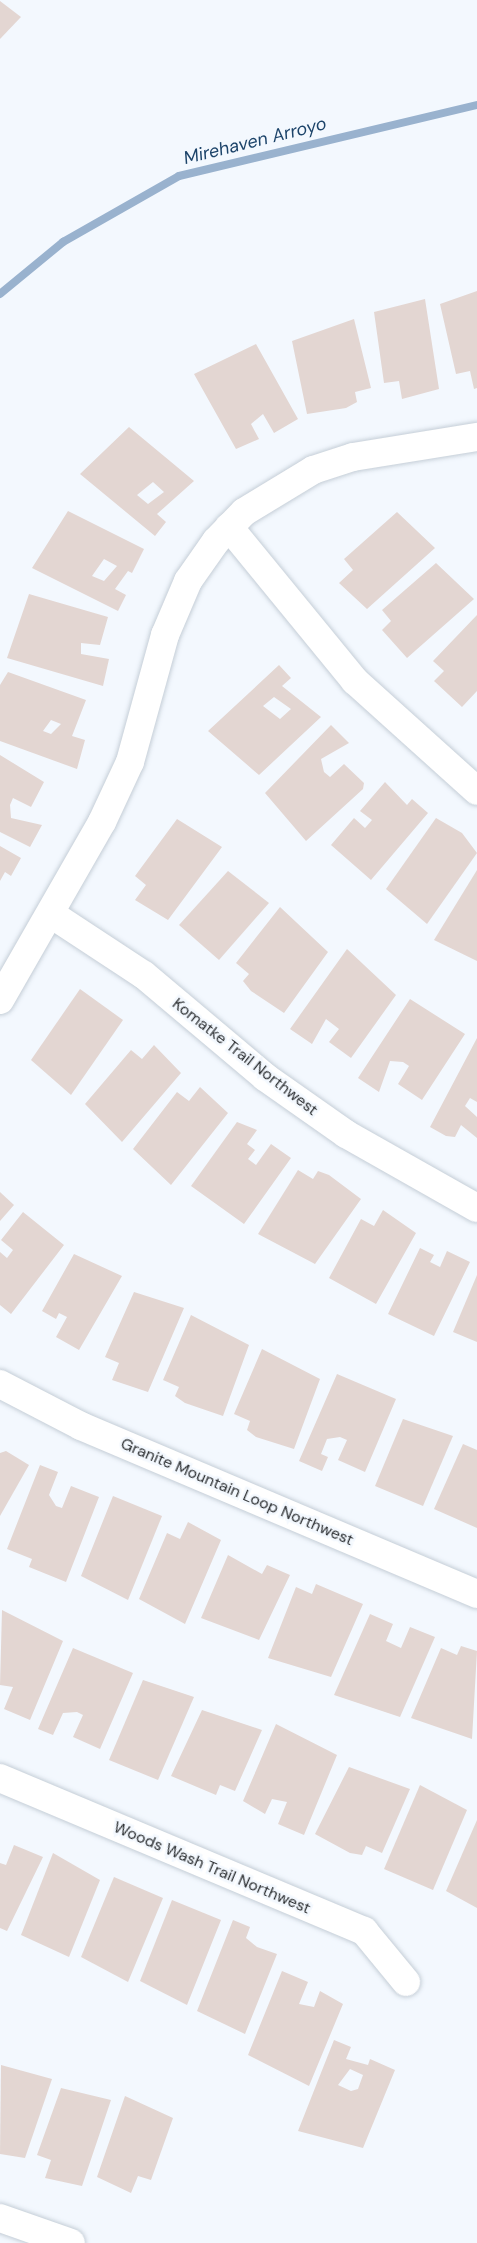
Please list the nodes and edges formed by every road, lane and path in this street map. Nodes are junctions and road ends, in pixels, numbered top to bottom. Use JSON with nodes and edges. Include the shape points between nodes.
{"nodes":[{"id":1,"x":477,"y":438,"type":"edge"},
{"id":2,"x":229,"y":527,"type":"junction"},
{"id":3,"x":477,"y":791,"type":"edge"},
{"id":4,"x":51,"y":914,"type":"junction"},
{"id":5,"x":0,"y":1000,"type":"edge"},
{"id":6,"x":477,"y":1208,"type":"edge"},
{"id":7,"x":0,"y":1384,"type":"edge"},
{"id":8,"x":477,"y":1594,"type":"edge"},
{"id":9,"x":0,"y":1778,"type":"edge"},
{"id":10,"x":406,"y":1982,"type":"dead end"},
{"id":11,"x":0,"y":2218,"type":"edge"},
{"id":12,"x":71,"y":2243,"type":"edge"}],
"edges":[{"from":1,"to":2,"type":"street","via":[[353,457],[313,470]]},
{"from":2,"to":3,"type":"street","via":[[355,681]]},
{"from":2,"to":4,"type":"street","via":[[188,581],[165,635],[130,762]]},
{"from":4,"to":5,"type":"street"},
{"from":4,"to":6,"type":"street","name":"Komatke Trail Northwest","via":[[144,975],[265,1077],[346,1134]]},
{"from":7,"to":8,"type":"street","name":"Granite Mountain Loop Northwest","via":[[81,1426]]},
{"from":9,"to":10,"type":"street","name":"Woods Wash Trail Northwest","via":[[364,1931]]},
{"from":11,"to":12,"type":"street"}]}
